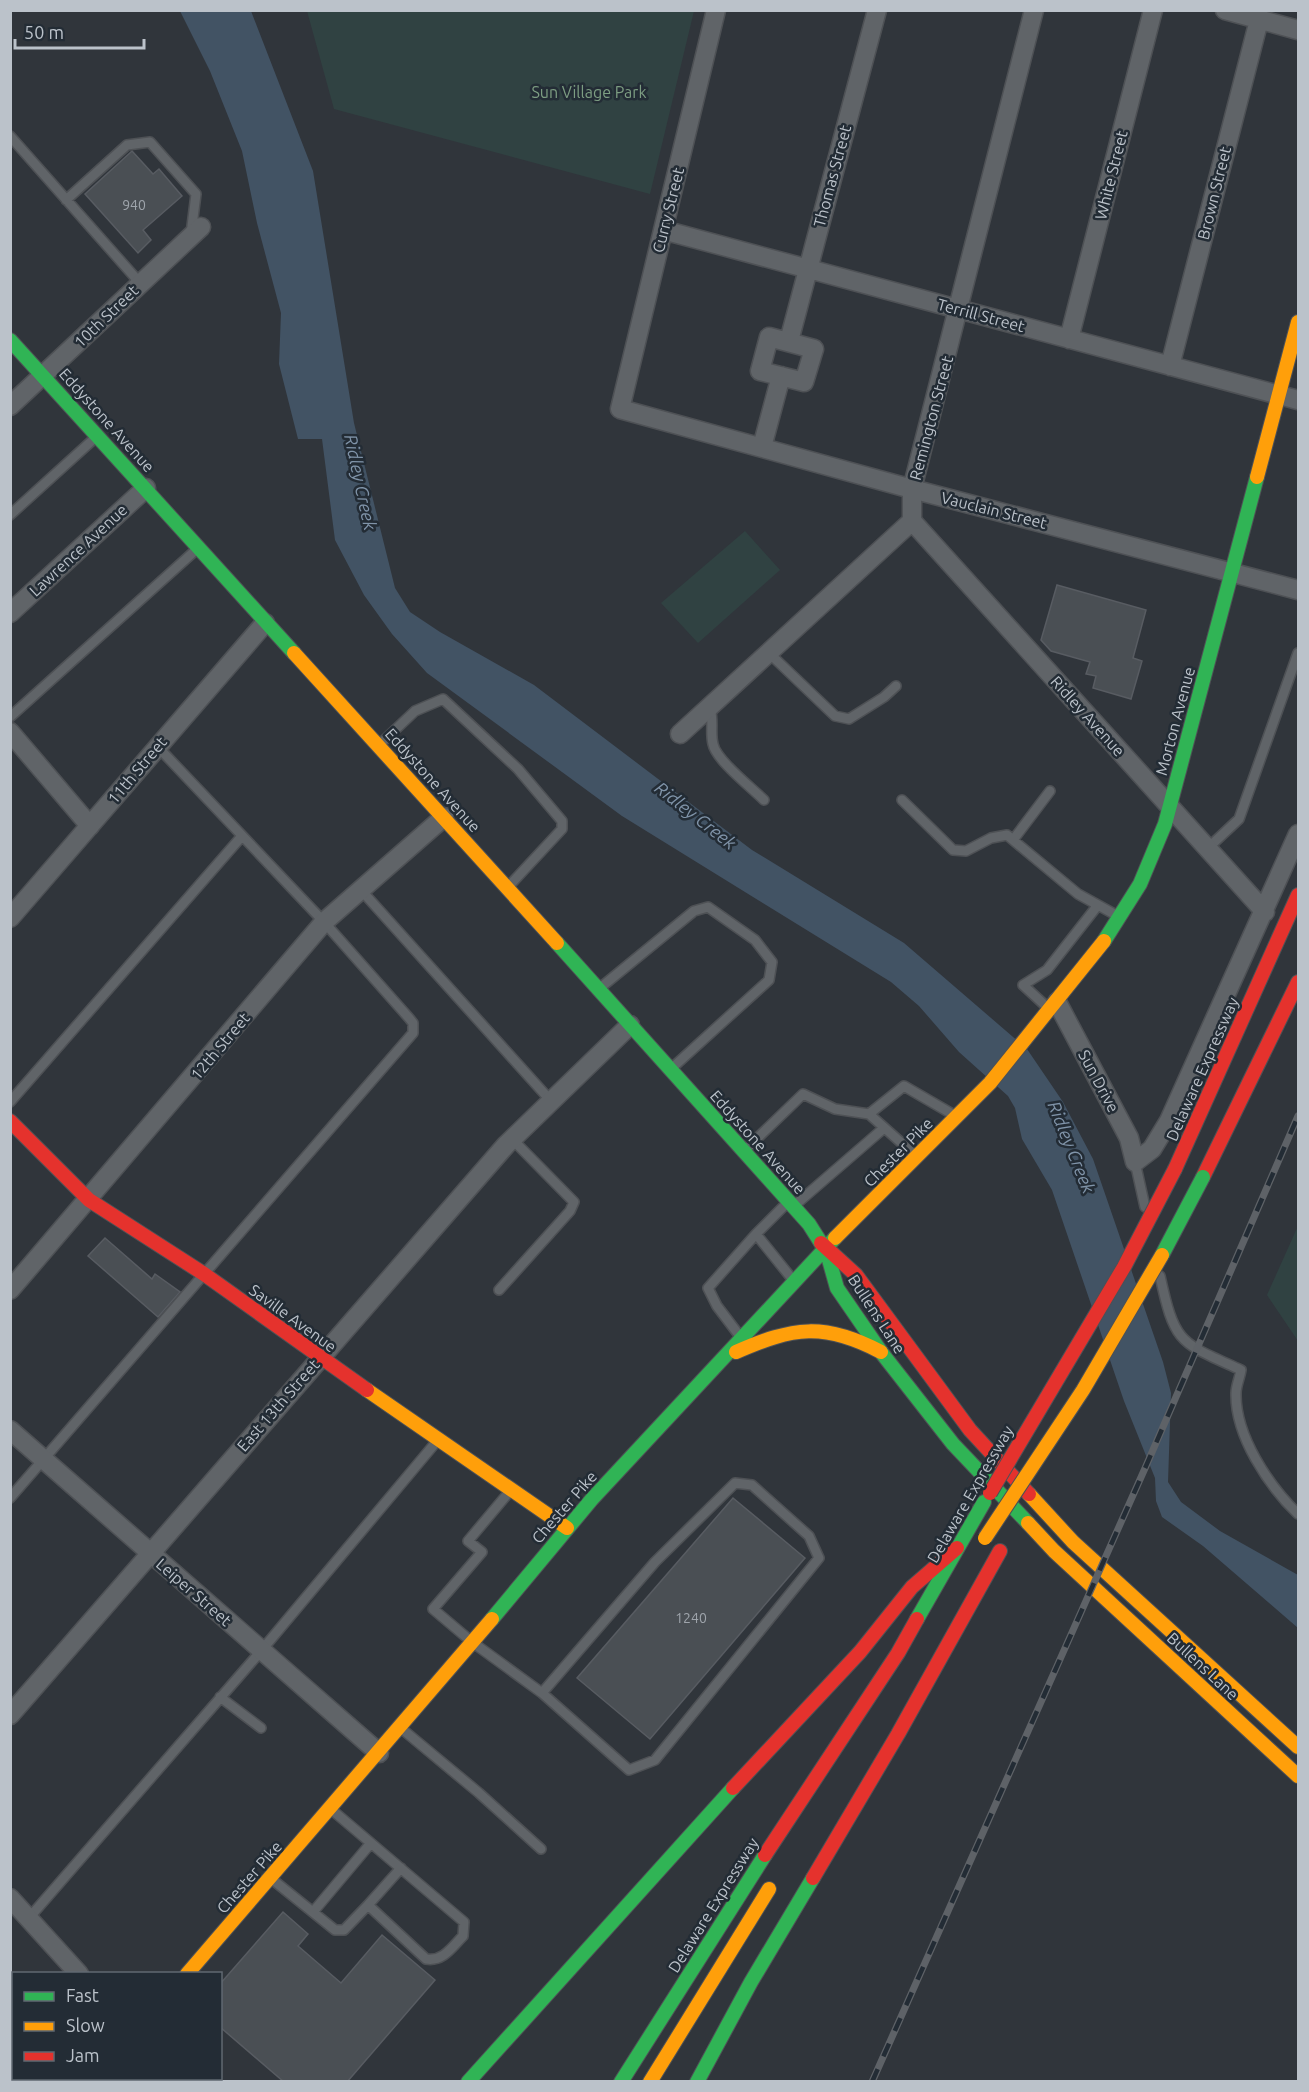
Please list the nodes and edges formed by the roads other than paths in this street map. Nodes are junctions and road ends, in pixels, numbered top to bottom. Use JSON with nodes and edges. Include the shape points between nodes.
{"nodes":[{"id":1,"x":716,"y":10,"type":"edge"},
{"id":2,"x":877,"y":10,"type":"edge"},
{"id":3,"x":1034,"y":10,"type":"edge"},
{"id":4,"x":1153,"y":10,"type":"edge"},
{"id":5,"x":1225,"y":10,"type":"edge"},
{"id":6,"x":1259,"y":20,"type":"junction"},
{"id":7,"x":1299,"y":30,"type":"edge"},
{"id":8,"x":10,"y":136,"type":"edge"},
{"id":9,"x":66,"y":200,"type":"junction"},
{"id":10,"x":663,"y":230,"type":"junction"},
{"id":11,"x":196,"y":232,"type":"joint"},
{"id":12,"x":807,"y":269,"type":"junction"},
{"id":13,"x":140,"y":283,"type":"junction"},
{"id":14,"x":959,"y":309,"type":"junction"},
{"id":15,"x":1299,"y":322,"type":"edge"},
{"id":16,"x":1069,"y":339,"type":"junction"},
{"id":17,"x":10,"y":340,"type":"edge"},
{"id":18,"x":789,"y":341,"type":"junction"},
{"id":19,"x":1170,"y":366,"type":"junction"},
{"id":20,"x":44,"y":376,"type":"junction"},
{"id":21,"x":782,"y":376,"type":"junction"},
{"id":22,"x":1279,"y":395,"type":"junction"},
{"id":23,"x":1299,"y":400,"type":"edge"},
{"id":24,"x":10,"y":406,"type":"edge"},
{"id":25,"x":620,"y":409,"type":"joint"},
{"id":26,"x":98,"y":435,"type":"junction"},
{"id":27,"x":762,"y":447,"type":"junction"},
{"id":28,"x":146,"y":488,"type":"junction"},
{"id":29,"x":912,"y":489,"type":"junction"},
{"id":30,"x":10,"y":515,"type":"edge"},
{"id":31,"x":912,"y":520,"type":"junction"},
{"id":32,"x":199,"y":547,"type":"junction"},
{"id":33,"x":1232,"y":572,"type":"junction"},
{"id":34,"x":1299,"y":590,"type":"edge"},
{"id":35,"x":10,"y":613,"type":"edge"},
{"id":36,"x":265,"y":623,"type":"junction"},
{"id":37,"x":769,"y":653,"type":"junction"},
{"id":38,"x":1299,"y":653,"type":"edge"},
{"id":39,"x":896,"y":686,"type":"dead end"},
{"id":40,"x":710,"y":706,"type":"junction"},
{"id":41,"x":10,"y":717,"type":"edge"},
{"id":42,"x":10,"y":732,"type":"edge"},
{"id":43,"x":680,"y":734,"type":"dead end"},
{"id":44,"x":380,"y":745,"type":"junction"},
{"id":45,"x":157,"y":747,"type":"junction"},
{"id":46,"x":1050,"y":791,"type":"dead end"},
{"id":47,"x":764,"y":800,"type":"dead end"},
{"id":48,"x":902,"y":800,"type":"dead end"},
{"id":49,"x":1170,"y":806,"type":"junction"},
{"id":50,"x":444,"y":817,"type":"junction"},
{"id":51,"x":90,"y":826,"type":"junction"},
{"id":52,"x":1299,"y":834,"type":"edge"},
{"id":53,"x":242,"y":836,"type":"junction"},
{"id":54,"x":1013,"y":840,"type":"junction"},
{"id":55,"x":1208,"y":848,"type":"junction"},
{"id":56,"x":508,"y":888,"type":"junction"},
{"id":57,"x":361,"y":890,"type":"junction"},
{"id":58,"x":1299,"y":895,"type":"edge"},
{"id":59,"x":1098,"y":905,"type":"junction"},
{"id":60,"x":1265,"y":912,"type":"junction"},
{"id":61,"x":10,"y":918,"type":"edge"},
{"id":62,"x":1121,"y":918,"type":"junction"},
{"id":63,"x":324,"y":922,"type":"junction"},
{"id":64,"x":1299,"y":982,"type":"edge"},
{"id":65,"x":598,"y":989,"type":"junction"},
{"id":66,"x":1054,"y":1006,"type":"junction"},
{"id":67,"x":630,"y":1025,"type":"junction"},
{"id":68,"x":670,"y":1069,"type":"junction"},
{"id":69,"x":990,"y":1083,"type":"joint"},
{"id":70,"x":551,"y":1101,"type":"junction"},
{"id":71,"x":10,"y":1102,"type":"edge"},
{"id":72,"x":869,"y":1114,"type":"junction"},
{"id":73,"x":957,"y":1117,"type":"junction"},
{"id":74,"x":10,"y":1121,"type":"edge"},
{"id":75,"x":884,"y":1128,"type":"junction"},
{"id":76,"x":512,"y":1139,"type":"junction"},
{"id":77,"x":744,"y":1151,"type":"junction"},
{"id":78,"x":917,"y":1157,"type":"junction"},
{"id":79,"x":1135,"y":1162,"type":"junction"},
{"id":80,"x":89,"y":1200,"type":"junction"},
{"id":81,"x":791,"y":1204,"type":"junction"},
{"id":82,"x":1150,"y":1232,"type":"dead end"},
{"id":83,"x":756,"y":1234,"type":"junction"},
{"id":84,"x":1153,"y":1243,"type":"dead end"},
{"id":85,"x":825,"y":1248,"type":"junction"},
{"id":86,"x":204,"y":1274,"type":"junction"},
{"id":87,"x":794,"y":1282,"type":"junction"},
{"id":88,"x":10,"y":1290,"type":"edge"},
{"id":89,"x":499,"y":1290,"type":"dead end"},
{"id":90,"x":741,"y":1338,"type":"junction"},
{"id":91,"x":881,"y":1352,"type":"junction"},
{"id":92,"x":319,"y":1357,"type":"junction"},
{"id":93,"x":723,"y":1358,"type":"junction"},
{"id":94,"x":1083,"y":1390,"type":"junction"},
{"id":95,"x":10,"y":1431,"type":"edge"},
{"id":96,"x":438,"y":1439,"type":"junction"},
{"id":97,"x":45,"y":1459,"type":"junction"},
{"id":98,"x":512,"y":1490,"type":"junction"},
{"id":99,"x":10,"y":1498,"type":"edge"},
{"id":100,"x":1299,"y":1514,"type":"edge"},
{"id":101,"x":567,"y":1528,"type":"junction"},
{"id":102,"x":982,"y":1543,"type":"dead end"},
{"id":103,"x":957,"y":1548,"type":"junction"},
{"id":104,"x":149,"y":1553,"type":"junction"},
{"id":105,"x":472,"y":1642,"type":"junction"},
{"id":106,"x":261,"y":1651,"type":"junction"},
{"id":107,"x":542,"y":1694,"type":"junction"},
{"id":108,"x":220,"y":1697,"type":"junction"},
{"id":109,"x":10,"y":1715,"type":"edge"},
{"id":110,"x":261,"y":1728,"type":"dead end"},
{"id":111,"x":400,"y":1728,"type":"junction"},
{"id":112,"x":1299,"y":1747,"type":"edge"},
{"id":113,"x":379,"y":1753,"type":"junction"},
{"id":114,"x":1299,"y":1776,"type":"edge"},
{"id":115,"x":331,"y":1808,"type":"junction"},
{"id":116,"x":371,"y":1843,"type":"junction"},
{"id":117,"x":541,"y":1848,"type":"dead end"},
{"id":118,"x":401,"y":1868,"type":"junction"},
{"id":119,"x":778,"y":1875,"type":"dead end"},
{"id":120,"x":271,"y":1878,"type":"junction"},
{"id":121,"x":10,"y":1898,"type":"edge"},
{"id":122,"x":368,"y":1905,"type":"junction"},
{"id":123,"x":313,"y":1912,"type":"junction"},
{"id":124,"x":29,"y":1918,"type":"junction"},
{"id":125,"x":77,"y":1972,"type":"edge"},
{"id":126,"x":189,"y":1972,"type":"edge"},
{"id":127,"x":468,"y":2082,"type":"edge"},
{"id":128,"x":621,"y":2082,"type":"edge"},
{"id":129,"x":650,"y":2082,"type":"edge"},
{"id":130,"x":697,"y":2082,"type":"edge"}],
"edges":[{"from":1,"to":10,"type":"street","name":"Curry Street"},
{"from":2,"to":12,"type":"street","name":"Thomas Street"},
{"from":3,"to":14,"type":"street","name":"Remington Street"},
{"from":4,"to":16,"type":"street","name":"White Street"},
{"from":5,"to":6,"type":"street"},
{"from":6,"to":7,"type":"street"},
{"from":6,"to":19,"type":"street","name":"Brown Street"},
{"from":8,"to":9,"type":"lane"},
{"from":9,"to":11,"type":"lane","via":[[127,145],[150,142],[196,194]]},
{"from":9,"to":13,"type":"lane"},
{"from":10,"to":12,"type":"street","name":"Terrill Street"},
{"from":10,"to":25,"type":"street","name":"Curry Street"},
{"from":11,"to":13,"type":"street","name":"10th Street"},
{"from":12,"to":14,"type":"street","name":"Terrill Street"},
{"from":12,"to":18,"type":"street","name":"Thomas Street"},
{"from":13,"to":20,"type":"street","name":"10th Street"},
{"from":14,"to":16,"type":"street","name":"Terrill Street"},
{"from":14,"to":29,"type":"street","name":"Remington Street"},
{"from":15,"to":22,"type":"main road","name":"Morton Avenue"},
{"from":16,"to":19,"type":"street","name":"Terrill Street"},
{"from":17,"to":20,"type":"main road","name":"Eddystone Avenue"},
{"from":18,"to":21,"type":"street","via":[[769,337],[760,371]]},
{"from":18,"to":21,"type":"street","via":[[814,349],[804,382]]},
{"from":19,"to":22,"type":"street","name":"Terrill Street"},
{"from":20,"to":24,"type":"street","name":"10th Street"},
{"from":20,"to":26,"type":"main road","name":"Eddystone Avenue"},
{"from":21,"to":27,"type":"street"},
{"from":22,"to":23,"type":"street","name":"Terrill Street"},
{"from":22,"to":33,"type":"main road","name":"Morton Avenue"},
{"from":25,"to":27,"type":"street","name":"Vauclain Street"},
{"from":26,"to":28,"type":"main road","name":"Eddystone Avenue"},
{"from":26,"to":30,"type":"lane"},
{"from":27,"to":29,"type":"street","name":"Vauclain Street"},
{"from":28,"to":32,"type":"main road","name":"Eddystone Avenue"},
{"from":28,"to":35,"type":"street","name":"Lawrence Avenue"},
{"from":29,"to":31,"type":"street","name":"Remington Street"},
{"from":29,"to":33,"type":"street","name":"Vauclain Street"},
{"from":31,"to":37,"type":"street"},
{"from":31,"to":49,"type":"street","name":"Ridley Avenue"},
{"from":32,"to":36,"type":"main road","name":"Eddystone Avenue"},
{"from":32,"to":41,"type":"lane"},
{"from":33,"to":34,"type":"street","name":"Vauclain Street"},
{"from":33,"to":49,"type":"main road","name":"Morton Avenue"},
{"from":36,"to":44,"type":"main road","name":"Eddystone Avenue"},
{"from":36,"to":45,"type":"street","name":"11th Street"},
{"from":37,"to":39,"type":"lane","via":[[835,716],[849,719]]},
{"from":37,"to":40,"type":"street"},
{"from":38,"to":55,"type":"lane","via":[[1239,819]]},
{"from":40,"to":43,"type":"street"},
{"from":40,"to":47,"type":"lane","via":[[713,746],[718,755]]},
{"from":42,"to":51,"type":"street"},
{"from":44,"to":50,"type":"main road","name":"Eddystone Avenue"},
{"from":44,"to":56,"type":"lane","via":[[415,711],[443,699],[518,769],[562,820],[562,829]]},
{"from":45,"to":51,"type":"street","name":"11th Street"},
{"from":45,"to":53,"type":"lane"},
{"from":46,"to":54,"type":"lane"},
{"from":48,"to":54,"type":"lane","via":[[953,850],[966,851],[991,838],[1007,835]]},
{"from":49,"to":55,"type":"street","name":"Ridley Avenue"},
{"from":49,"to":62,"type":"main road","name":"Morton Avenue","via":[[1151,860]]},
{"from":50,"to":56,"type":"main road","name":"Eddystone Avenue"},
{"from":50,"to":57,"type":"street","name":"12th Street"},
{"from":51,"to":61,"type":"street","name":"11th Street"},
{"from":52,"to":60,"type":"street"},
{"from":53,"to":63,"type":"lane"},
{"from":53,"to":71,"type":"lane"},
{"from":54,"to":59,"type":"lane","via":[[1078,894]]},
{"from":55,"to":60,"type":"street","name":"Ridley Avenue"},
{"from":56,"to":65,"type":"main road","name":"Eddystone Avenue"},
{"from":57,"to":63,"type":"street","name":"12th Street"},
{"from":57,"to":70,"type":"lane"},
{"from":58,"to":103,"type":"main road","name":"Delaware Expressway","bridge":true,"via":[[1175,1168],[1124,1267]]},
{"from":59,"to":62,"type":"lane"},
{"from":59,"to":66,"type":"lane","via":[[1047,970],[1023,985]]},
{"from":60,"to":79,"type":"street","via":[[1169,1121],[1152,1149]]},
{"from":62,"to":66,"type":"main road","name":"Morton Avenue"},
{"from":63,"to":80,"type":"street","name":"12th Street"},
{"from":63,"to":86,"type":"lane","via":[[409,1018],[413,1033]]},
{"from":64,"to":94,"type":"main road","bridge":true,"via":[[1203,1177]]},
{"from":65,"to":67,"type":"main road","name":"Eddystone Avenue"},
{"from":65,"to":68,"type":"lane","via":[[694,911],[708,908],[755,940],[772,962],[769,980]]},
{"from":66,"to":69,"type":"main road","name":"Morton Avenue"},
{"from":66,"to":79,"type":"street","name":"Sun Drive","via":[[1129,1138]]},
{"from":67,"to":68,"type":"main road","name":"Eddystone Avenue"},
{"from":67,"to":70,"type":"street","name":"East 13th Street"},
{"from":68,"to":77,"type":"main road","name":"Eddystone Avenue"},
{"from":69,"to":73,"type":"main road","name":"Chester Pike"},
{"from":70,"to":76,"type":"street","name":"East 13th Street"},
{"from":72,"to":73,"type":"lane","via":[[903,1086]]},
{"from":72,"to":75,"type":"lane"},
{"from":72,"to":77,"type":"lane","via":[[835,1109],[803,1094]]},
{"from":73,"to":78,"type":"main road","name":"Chester Pike"},
{"from":74,"to":80,"type":"main road","name":"Saville Avenue"},
{"from":75,"to":78,"type":"lane"},
{"from":75,"to":81,"type":"lane"},
{"from":76,"to":89,"type":"lane","via":[[574,1202]]},
{"from":76,"to":92,"type":"street","name":"East 13th Street"},
{"from":77,"to":81,"type":"main road","name":"Eddystone Avenue"},
{"from":78,"to":85,"type":"main road","name":"Chester Pike"},
{"from":79,"to":82,"type":"lane"},
{"from":80,"to":86,"type":"main road","name":"Saville Avenue"},
{"from":80,"to":88,"type":"street","name":"12th Street"},
{"from":81,"to":83,"type":"lane"},
{"from":81,"to":85,"type":"main road","name":"Eddystone Avenue"},
{"from":83,"to":87,"type":"lane"},
{"from":83,"to":90,"type":"lane","via":[[708,1288]]},
{"from":84,"to":100,"type":"lane","via":[[1175,1329],[1193,1348],[1241,1370],[1236,1392],[1238,1408],[1251,1446],[1277,1493]]},
{"from":85,"to":87,"type":"main road","name":"Chester Pike"},
{"from":85,"to":91,"type":"main road","name":"Bullens Lane","via":[[837,1288]]},
{"from":85,"to":112,"type":"main road","name":"Bullens Lane","via":[[856,1275],[970,1430],[1073,1542]]},
{"from":86,"to":92,"type":"main road","name":"Saville Avenue"},
{"from":86,"to":97,"type":"lane"},
{"from":87,"to":90,"type":"main road","name":"Chester Pike"},
{"from":90,"to":93,"type":"main road","name":"Chester Pike"},
{"from":91,"to":93,"type":"main road","via":[[847,1334],[809,1328],[782,1333]]},
{"from":91,"to":114,"type":"main road","name":"Bullens Lane","via":[[953,1444],[1054,1551]]},
{"from":92,"to":96,"type":"main road","name":"Saville Avenue"},
{"from":92,"to":104,"type":"street","name":"East 13th Street"},
{"from":93,"to":101,"type":"main road","name":"Chester Pike"},
{"from":94,"to":102,"type":"main road","bridge":true},
{"from":94,"to":130,"type":"main road","bridge":true,"via":[[898,1734],[751,1982]]},
{"from":95,"to":97,"type":"street","name":"Leiper Street"},
{"from":96,"to":98,"type":"main road","name":"Saville Avenue"},
{"from":96,"to":106,"type":"lane"},
{"from":97,"to":99,"type":"lane"},
{"from":97,"to":104,"type":"street","name":"Leiper Street"},
{"from":98,"to":101,"type":"main road","name":"Saville Avenue"},
{"from":98,"to":105,"type":"lane","via":[[468,1541],[482,1552],[433,1609]]},
{"from":101,"to":105,"type":"main road","name":"Chester Pike"},
{"from":103,"to":127,"type":"main road","via":[[912,1587],[853,1659]]},
{"from":103,"to":128,"type":"main road","name":"Delaware Expressway","via":[[898,1653],[807,1788]]},
{"from":104,"to":106,"type":"street","name":"Leiper Street"},
{"from":104,"to":109,"type":"street","name":"East 13th Street"},
{"from":105,"to":107,"type":"lane"},
{"from":105,"to":111,"type":"main road","name":"Chester Pike"},
{"from":106,"to":108,"type":"lane"},
{"from":106,"to":113,"type":"street","name":"Leiper Street"},
{"from":107,"to":107,"type":"lane","via":[[630,1770],[655,1760],[819,1558],[808,1536],[752,1485],[735,1483],[655,1562]]},
{"from":108,"to":110,"type":"lane"},
{"from":108,"to":124,"type":"lane"},
{"from":111,"to":113,"type":"main road","name":"Chester Pike"},
{"from":111,"to":117,"type":"lane"},
{"from":113,"to":115,"type":"main road","name":"Chester Pike"},
{"from":115,"to":116,"type":"lane"},
{"from":115,"to":120,"type":"main road","name":"Chester Pike"},
{"from":116,"to":118,"type":"lane"},
{"from":116,"to":123,"type":"lane"},
{"from":118,"to":122,"type":"lane"},
{"from":118,"to":122,"type":"lane","via":[[464,1922],[464,1936],[442,1958],[426,1959]]},
{"from":119,"to":129,"type":"main road"},
{"from":120,"to":123,"type":"lane"},
{"from":120,"to":126,"type":"main road","name":"Chester Pike"},
{"from":121,"to":124,"type":"street"},
{"from":122,"to":123,"type":"lane","via":[[344,1930],[335,1930]]},
{"from":124,"to":125,"type":"street"}]}
